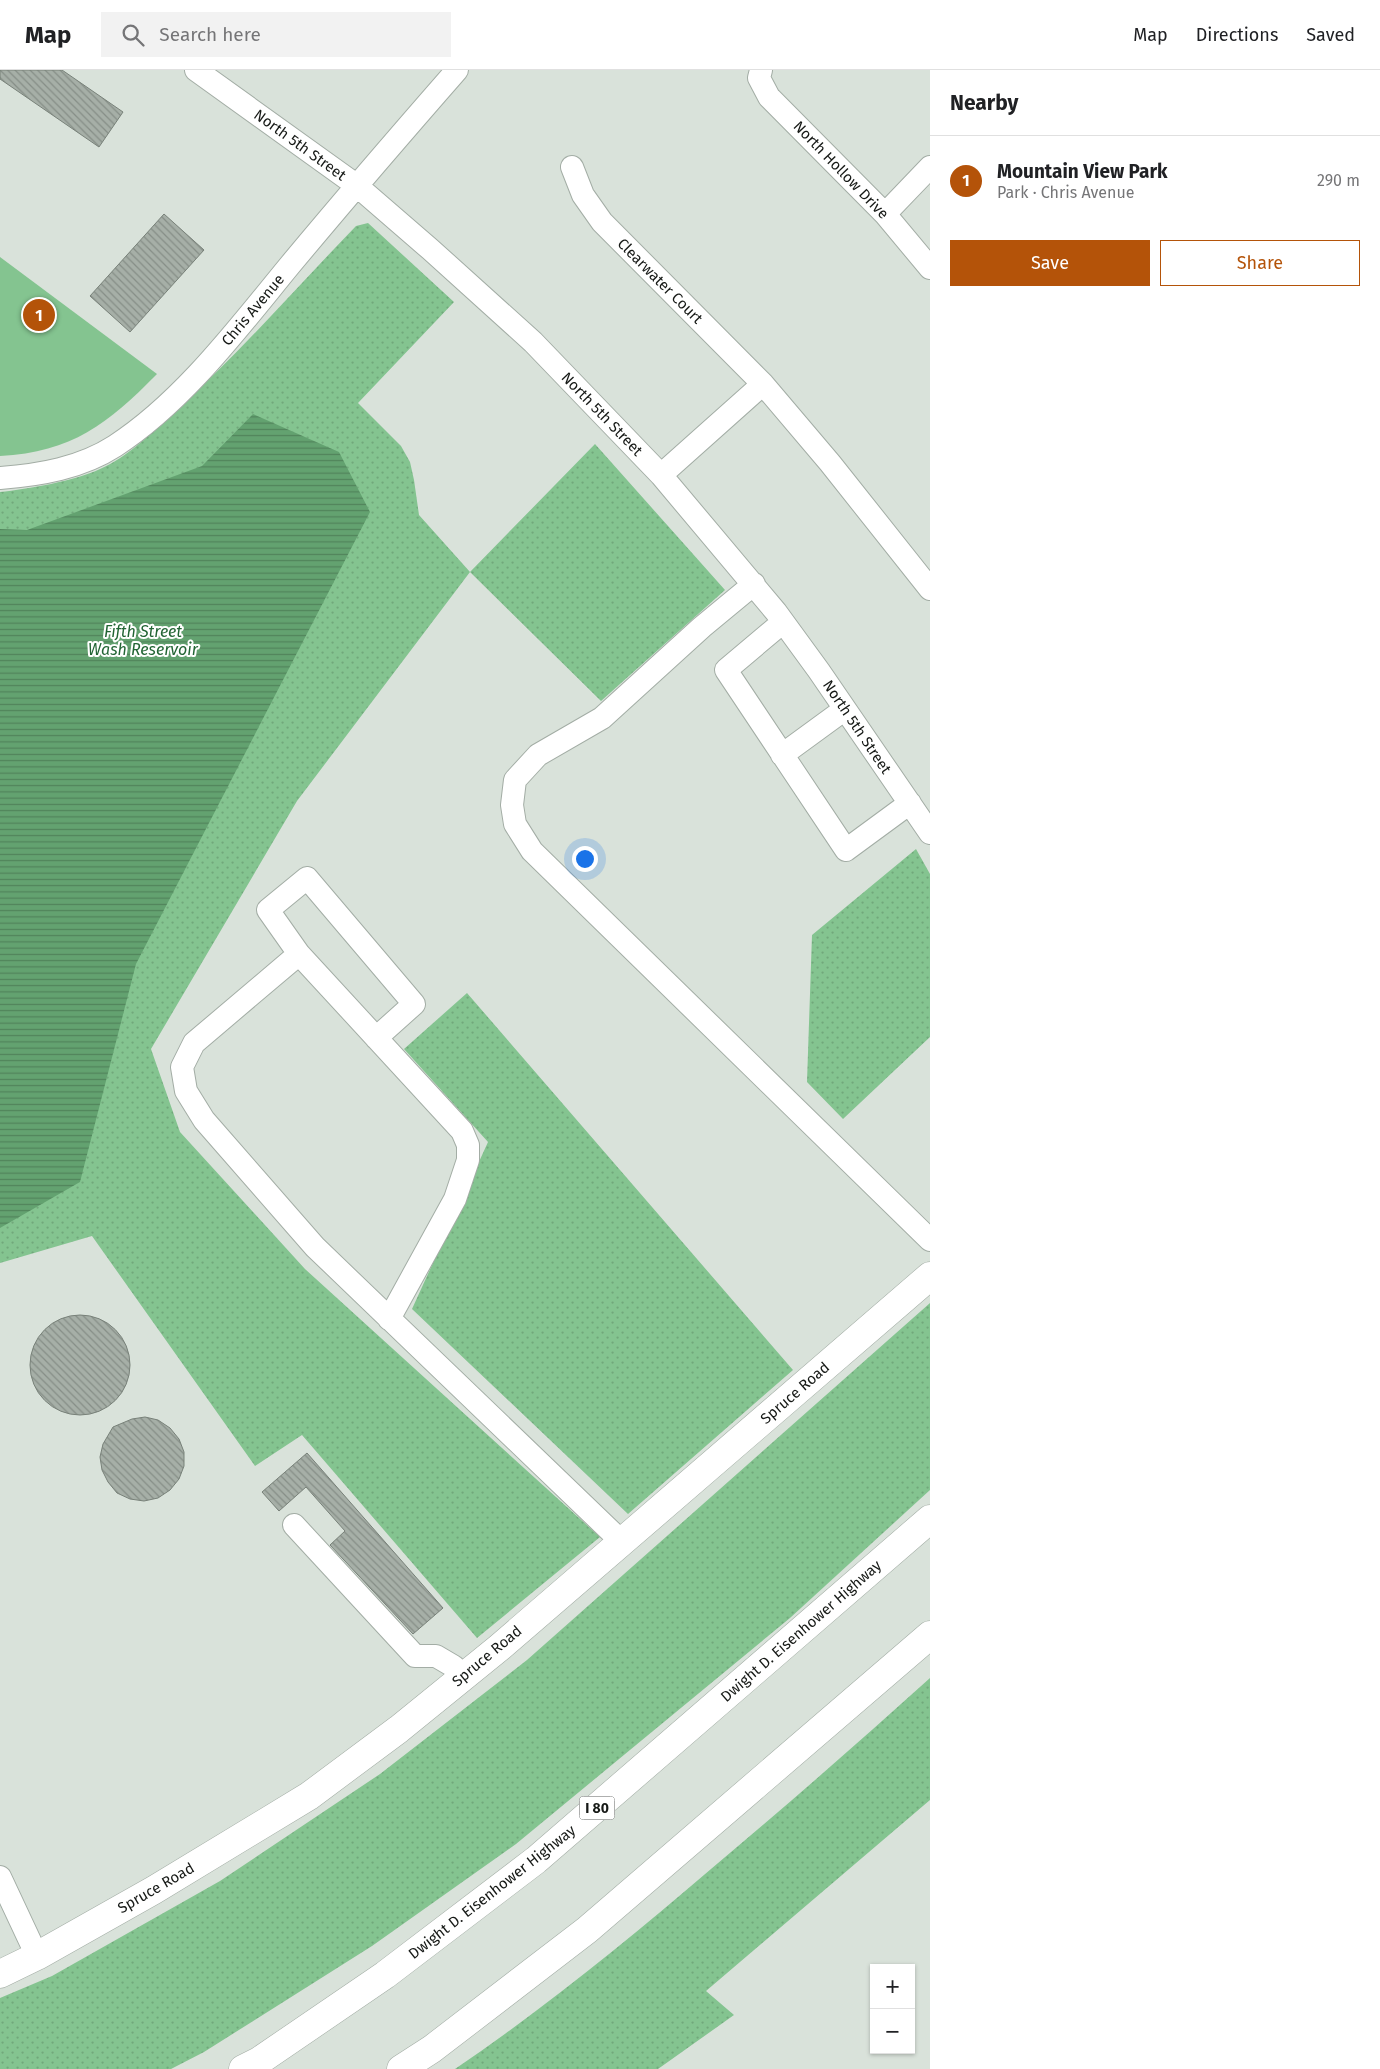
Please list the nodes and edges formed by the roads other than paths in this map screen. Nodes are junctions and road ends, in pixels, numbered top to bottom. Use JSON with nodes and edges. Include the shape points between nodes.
{"nodes":[{"id":1,"x":196,"y":70,"type":"edge"},
{"id":2,"x":457,"y":70,"type":"edge"},
{"id":3,"x":762,"y":70,"type":"edge"},
{"id":4,"x":930,"y":166,"type":"edge"},
{"id":5,"x":572,"y":167,"type":"dead end"},
{"id":6,"x":356,"y":185,"type":"junction"},
{"id":7,"x":885,"y":214,"type":"junction"},
{"id":8,"x":930,"y":268,"type":"edge"},
{"id":9,"x":763,"y":384,"type":"junction"},
{"id":10,"x":661,"y":475,"type":"junction"},
{"id":11,"x":0,"y":478,"type":"edge"},
{"id":12,"x":754,"y":584,"type":"junction"},
{"id":13,"x":930,"y":590,"type":"edge"},
{"id":14,"x":784,"y":622,"type":"junction"},
{"id":15,"x":845,"y":709,"type":"junction"},
{"id":16,"x":782,"y":755,"type":"junction"},
{"id":17,"x":910,"y":803,"type":"junction"},
{"id":18,"x":930,"y":833,"type":"edge"},
{"id":19,"x":299,"y":954,"type":"junction"},
{"id":20,"x":376,"y":1038,"type":"junction"},
{"id":21,"x":930,"y":1240,"type":"edge"},
{"id":22,"x":930,"y":1276,"type":"edge"},
{"id":23,"x":389,"y":1319,"type":"junction"},
{"id":24,"x":930,"y":1519,"type":"edge"},
{"id":25,"x":294,"y":1525,"type":"dead end"},
{"id":26,"x":622,"y":1542,"type":"junction"},
{"id":27,"x":930,"y":1635,"type":"edge"},
{"id":28,"x":464,"y":1676,"type":"junction"},
{"id":29,"x":0,"y":1877,"type":"edge"},
{"id":30,"x":37,"y":1956,"type":"junction"},
{"id":31,"x":0,"y":1974,"type":"edge"},
{"id":32,"x":243,"y":2069,"type":"edge"},
{"id":33,"x":401,"y":2069,"type":"edge"}],
"edges":[{"from":1,"to":6,"type":"street","name":"North 5th Street"},
{"from":2,"to":6,"type":"street","name":"Chris Avenue"},
{"from":3,"to":7,"type":"street","name":"North Hollow Drive","via":[[760,78],[769,97]]},
{"from":4,"to":7,"type":"street"},
{"from":5,"to":9,"type":"street","name":"Clearwater Court","via":[[583,195],[602,222]]},
{"from":6,"to":10,"type":"street","name":"North 5th Street","via":[[533,342]]},
{"from":6,"to":11,"type":"street","name":"Chris Avenue","via":[[207,365],[137,431],[98,455],[63,469]]},
{"from":7,"to":8,"type":"street","name":"North Hollow Drive"},
{"from":9,"to":10,"type":"street"},
{"from":9,"to":13,"type":"street","name":"Clearwater Court"},
{"from":10,"to":12,"type":"street","name":"North 5th Street"},
{"from":12,"to":14,"type":"street","name":"North 5th Street"},
{"from":12,"to":21,"type":"street","via":[[602,718],[538,755],[515,780],[512,805],[515,824],[532,851]]},
{"from":14,"to":15,"type":"street","name":"North 5th Street"},
{"from":14,"to":16,"type":"street","via":[[726,670]]},
{"from":15,"to":16,"type":"street"},
{"from":15,"to":17,"type":"street","name":"North 5th Street"},
{"from":16,"to":17,"type":"street","via":[[846,850]]},
{"from":17,"to":18,"type":"street","name":"North 5th Street"},
{"from":19,"to":20,"type":"street"},
{"from":19,"to":20,"type":"street","via":[[268,910],[307,878],[414,1004]]},
{"from":19,"to":23,"type":"street","via":[[194,1043],[182,1067],[186,1091],[204,1120],[315,1247]]},
{"from":20,"to":23,"type":"street","via":[[462,1131],[468,1145],[468,1160],[455,1199]]},
{"from":22,"to":26,"type":"main road","name":"Spruce Road"},
{"from":23,"to":26,"type":"street"},
{"from":24,"to":32,"type":"main road","name":"Dwight D. Eisenhower Highway","number":"I 80","via":[[536,1860],[385,1976]]},
{"from":25,"to":28,"type":"street","via":[[414,1656],[436,1656]]},
{"from":26,"to":28,"type":"main road","name":"Spruce Road"},
{"from":27,"to":33,"type":"main road","via":[[587,1930],[432,2049]]},
{"from":28,"to":30,"type":"main road","name":"Spruce Road","via":[[309,1796]]},
{"from":29,"to":30,"type":"street"},
{"from":30,"to":31,"type":"main road","name":"Spruce Road"}]}
